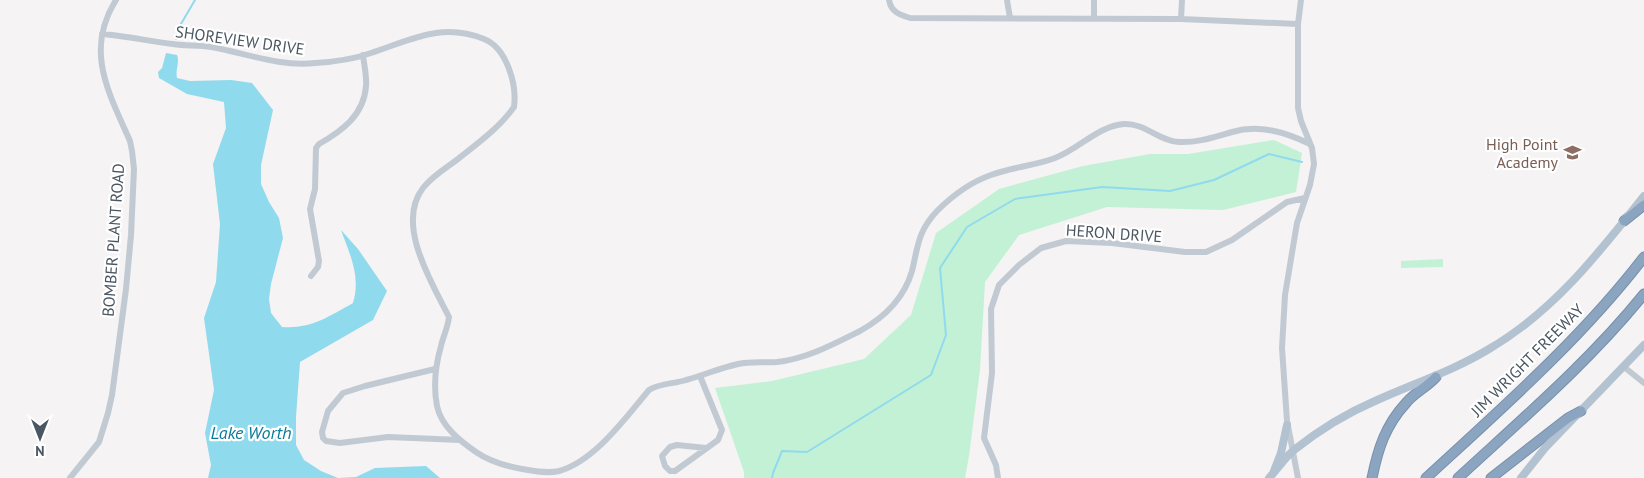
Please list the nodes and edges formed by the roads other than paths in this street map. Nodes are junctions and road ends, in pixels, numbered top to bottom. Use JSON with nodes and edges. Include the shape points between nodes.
{"nodes":[{"id":1,"x":116,"y":0,"type":"edge"},
{"id":2,"x":889,"y":0,"type":"edge"},
{"id":3,"x":1007,"y":0,"type":"edge"},
{"id":4,"x":1094,"y":0,"type":"edge"},
{"id":5,"x":1182,"y":0,"type":"edge"},
{"id":6,"x":1301,"y":0,"type":"edge"},
{"id":7,"x":1010,"y":18,"type":"junction"},
{"id":8,"x":1094,"y":18,"type":"junction"},
{"id":9,"x":1181,"y":19,"type":"junction"},
{"id":10,"x":1298,"y":24,"type":"junction"},
{"id":11,"x":102,"y":34,"type":"junction"},
{"id":12,"x":364,"y":55,"type":"junction"},
{"id":13,"x":1310,"y":144,"type":"junction"},
{"id":14,"x":1644,"y":196,"type":"edge"},
{"id":15,"x":1305,"y":198,"type":"junction"},
{"id":16,"x":1644,"y":205,"type":"edge"},
{"id":17,"x":1624,"y":221,"type":"junction"},
{"id":18,"x":1644,"y":257,"type":"edge"},
{"id":19,"x":311,"y":276,"type":"dead end"},
{"id":20,"x":1644,"y":294,"type":"edge"},
{"id":21,"x":1644,"y":345,"type":"edge"},
{"id":22,"x":1624,"y":367,"type":"junction"},
{"id":23,"x":435,"y":369,"type":"junction"},
{"id":24,"x":700,"y":376,"type":"junction"},
{"id":25,"x":1436,"y":377,"type":"junction"},
{"id":26,"x":1644,"y":384,"type":"edge"},
{"id":27,"x":1581,"y":411,"type":"junction"},
{"id":28,"x":1287,"y":425,"type":"junction"},
{"id":29,"x":460,"y":440,"type":"junction"},
{"id":30,"x":706,"y":448,"type":"junction"},
{"id":31,"x":1292,"y":451,"type":"junction"},
{"id":32,"x":1271,"y":476,"type":"edge"},
{"id":33,"x":70,"y":478,"type":"edge"},
{"id":34,"x":998,"y":478,"type":"edge"},
{"id":35,"x":1298,"y":478,"type":"edge"},
{"id":36,"x":1372,"y":478,"type":"edge"},
{"id":37,"x":1426,"y":478,"type":"edge"},
{"id":38,"x":1458,"y":478,"type":"edge"},
{"id":39,"x":1491,"y":478,"type":"edge"},
{"id":40,"x":1521,"y":478,"type":"edge"}],
"edges":[{"from":1,"to":11,"type":"street","name":"BOMBER PLANT ROAD"},
{"from":2,"to":7,"type":"street","via":[[894,11],[910,18]]},
{"from":3,"to":7,"type":"street"},
{"from":4,"to":8,"type":"street"},
{"from":5,"to":9,"type":"street"},
{"from":6,"to":10,"type":"street"},
{"from":7,"to":8,"type":"street"},
{"from":8,"to":9,"type":"street"},
{"from":9,"to":10,"type":"street"},
{"from":10,"to":13,"type":"street","via":[[1298,108]]},
{"from":11,"to":12,"type":"street","name":"SHOREVIEW DRIVE","via":[[208,47],[288,64]]},
{"from":11,"to":33,"type":"street","name":"BOMBER PLANT ROAD","via":[[102,74],[132,151],[131,235],[108,413],[99,442]]},
{"from":12,"to":19,"type":"street","via":[[366,85],[362,103],[348,126],[316,148],[315,189],[310,209],[319,261]]},
{"from":12,"to":23,"type":"street","name":"SHOREVIEW DRIVE","via":[[428,34],[460,32],[486,39],[496,46],[511,74],[514,107],[473,147],[430,179],[421,190],[415,206],[413,219],[418,252],[448,317]]},
{"from":13,"to":15,"type":"street","via":[[1314,164]]},
{"from":13,"to":24,"type":"street","name":"SHOREVIEW DRIVE","via":[[1290,134],[1250,128],[1204,140],[1178,142],[1132,125],[1107,128],[1056,158],[976,180],[937,211],[919,236],[908,281],[892,308],[863,329],[832,346],[796,358],[741,363]]},
{"from":14,"to":17,"type":"main road"},
{"from":15,"to":28,"type":"street","via":[[1297,223],[1285,295],[1282,348]]},
{"from":15,"to":34,"type":"street","name":"HERON DRIVE","via":[[1287,202],[1232,240],[1206,252],[1066,241],[1040,248],[1019,265],[999,285],[991,309],[992,373],[984,438]]},
{"from":16,"to":17,"type":"highway"},
{"from":17,"to":25,"type":"main road","via":[[1548,306],[1489,349]]},
{"from":18,"to":37,"type":"highway","name":"JIM WRIGHT FREEWAY","via":[[1590,320],[1535,376]]},
{"from":20,"to":38,"type":"highway","via":[[1572,373]]},
{"from":21,"to":22,"type":"main road"},
{"from":22,"to":26,"type":"street"},
{"from":22,"to":27,"type":"main road"},
{"from":23,"to":29,"type":"street","name":"SHOREVIEW DRIVE","via":[[438,408],[447,426]]},
{"from":23,"to":29,"type":"street","via":[[344,393],[328,411],[323,438],[326,442],[340,443],[388,437]]},
{"from":24,"to":29,"type":"street","name":"SHOREVIEW DRIVE","via":[[649,390],[596,449],[559,471],[510,467],[481,455]]},
{"from":24,"to":30,"type":"street","via":[[722,430],[718,440]]},
{"from":25,"to":31,"type":"main road","via":[[1374,401],[1338,420]]},
{"from":25,"to":36,"type":"highway","via":[[1406,402],[1384,434]]},
{"from":27,"to":39,"type":"highway"},
{"from":27,"to":40,"type":"main road"},
{"from":28,"to":31,"type":"street"},
{"from":28,"to":32,"type":"main road","via":[[1281,453]]},
{"from":30,"to":30,"type":"street","via":[[675,471],[665,466],[662,456],[670,448],[677,445]]},
{"from":31,"to":32,"type":"main road"},
{"from":31,"to":35,"type":"street"}]}
